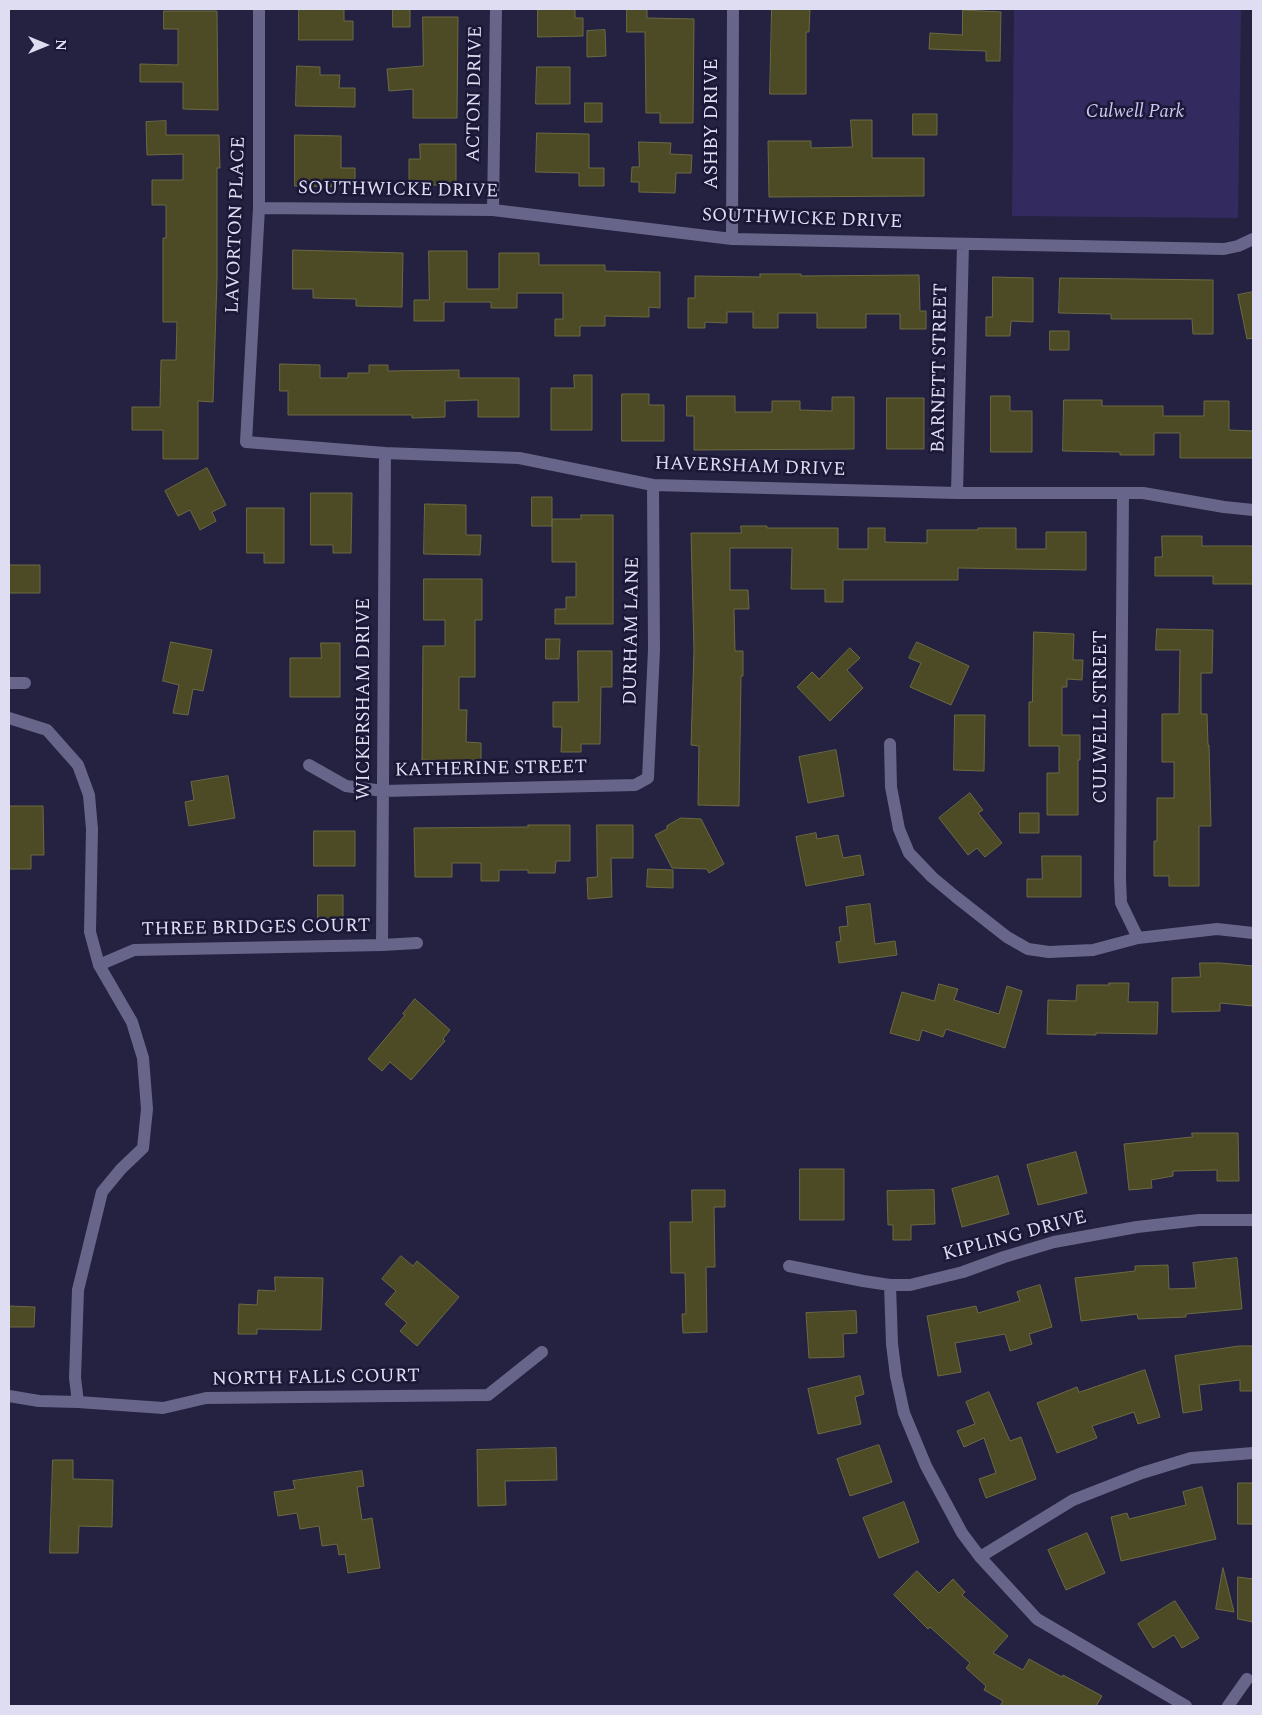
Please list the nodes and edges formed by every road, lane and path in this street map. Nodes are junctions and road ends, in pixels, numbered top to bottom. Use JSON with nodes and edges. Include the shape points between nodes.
{"nodes":[{"id":1,"x":259,"y":9,"type":"edge"},
{"id":2,"x":496,"y":9,"type":"edge"},
{"id":3,"x":733,"y":9,"type":"edge"},
{"id":4,"x":259,"y":208,"type":"junction"},
{"id":5,"x":493,"y":210,"type":"junction"},
{"id":6,"x":1253,"y":238,"type":"edge"},
{"id":7,"x":732,"y":239,"type":"junction"},
{"id":8,"x":963,"y":244,"type":"junction"},
{"id":9,"x":246,"y":442,"type":"joint"},
{"id":10,"x":385,"y":453,"type":"junction"},
{"id":11,"x":653,"y":485,"type":"junction"},
{"id":12,"x":957,"y":493,"type":"junction"},
{"id":13,"x":1123,"y":493,"type":"junction"},
{"id":14,"x":1253,"y":510,"type":"edge"},
{"id":15,"x":9,"y":683,"type":"edge"},
{"id":16,"x":25,"y":683,"type":"dead end"},
{"id":17,"x":9,"y":718,"type":"edge"},
{"id":18,"x":890,"y":744,"type":"dead end"},
{"id":19,"x":309,"y":765,"type":"dead end"},
{"id":20,"x":648,"y":778,"type":"joint"},
{"id":21,"x":383,"y":791,"type":"junction"},
{"id":22,"x":1253,"y":933,"type":"edge"},
{"id":23,"x":1138,"y":938,"type":"junction"},
{"id":24,"x":417,"y":942,"type":"dead end"},
{"id":25,"x":382,"y":945,"type":"junction"},
{"id":26,"x":99,"y":965,"type":"junction"},
{"id":27,"x":1253,"y":1220,"type":"edge"},
{"id":28,"x":789,"y":1266,"type":"dead end"},
{"id":29,"x":890,"y":1285,"type":"junction"},
{"id":30,"x":542,"y":1352,"type":"dead end"},
{"id":31,"x":9,"y":1396,"type":"edge"},
{"id":32,"x":78,"y":1402,"type":"junction"},
{"id":33,"x":1253,"y":1453,"type":"edge"},
{"id":34,"x":980,"y":1558,"type":"junction"},
{"id":35,"x":1247,"y":1679,"type":"dead end"},
{"id":36,"x":1186,"y":1706,"type":"edge"},
{"id":37,"x":1228,"y":1706,"type":"edge"}],
"edges":[{"from":1,"to":4,"type":"street","name":"LAVORTON PLACE"},
{"from":2,"to":5,"type":"street","name":"ACTON DRIVE"},
{"from":3,"to":7,"type":"street","name":"ASHBY DRIVE"},
{"from":4,"to":5,"type":"street","name":"SOUTHWICKE DRIVE"},
{"from":4,"to":9,"type":"street","name":"LAVORTON PLACE"},
{"from":5,"to":7,"type":"street","name":"SOUTHWICKE DRIVE"},
{"from":6,"to":8,"type":"street","name":"SOUTHWICKE DRIVE","via":[[1224,249]]},
{"from":7,"to":8,"type":"street","name":"SOUTHWICKE DRIVE"},
{"from":8,"to":12,"type":"street","name":"BARNETT STREET"},
{"from":9,"to":10,"type":"street","name":"HAVERSHAM DRIVE"},
{"from":10,"to":11,"type":"street","name":"HAVERSHAM DRIVE","via":[[519,458]]},
{"from":10,"to":21,"type":"street","name":"WICKERSHAM DRIVE"},
{"from":11,"to":12,"type":"street","name":"HAVERSHAM DRIVE"},
{"from":11,"to":20,"type":"street","name":"DURHAM LANE","via":[[654,650]]},
{"from":12,"to":13,"type":"street","name":"HAVERSHAM DRIVE"},
{"from":13,"to":14,"type":"street","name":"HAVERSHAM DRIVE","via":[[1143,493]]},
{"from":13,"to":23,"type":"street","name":"CULWELL STREET","via":[[1120,879],[1122,903]]},
{"from":15,"to":16,"type":"street"},
{"from":17,"to":26,"type":"street","via":[[47,730],[78,765],[89,796],[92,828],[90,932]]},
{"from":18,"to":23,"type":"street","via":[[891,787],[899,829],[909,853],[932,877],[1007,937],[1028,949],[1048,952],[1093,950]]},
{"from":19,"to":21,"type":"street","name":"KATHERINE STREET","via":[[346,786]]},
{"from":20,"to":21,"type":"street","name":"KATHERINE STREET","via":[[635,785]]},
{"from":21,"to":25,"type":"street","name":"WICKERSHAM DRIVE"},
{"from":22,"to":23,"type":"street","via":[[1217,929]]},
{"from":24,"to":25,"type":"street","name":"THREE BRIDGES COURT"},
{"from":25,"to":26,"type":"street","name":"THREE BRIDGES COURT","via":[[134,950]]},
{"from":26,"to":32,"type":"street","via":[[132,1022],[143,1058],[147,1109],[143,1148],[120,1169],[102,1192],[78,1290],[75,1378]]},
{"from":27,"to":29,"type":"street","name":"KIPLING DRIVE","via":[[1199,1220],[1137,1227],[1054,1242],[963,1272],[910,1285]]},
{"from":28,"to":29,"type":"street","name":"KIPLING DRIVE"},
{"from":29,"to":34,"type":"street","via":[[892,1344],[904,1414],[948,1510]]},
{"from":30,"to":32,"type":"street","name":"NORTH FALLS COURT","via":[[488,1395],[206,1398],[162,1408]]},
{"from":31,"to":32,"type":"street","name":"NORTH FALLS COURT"},
{"from":33,"to":34,"type":"street","via":[[1190,1458],[1142,1473],[1073,1500]]},
{"from":34,"to":36,"type":"street","via":[[1037,1619]]},
{"from":35,"to":37,"type":"street"}]}
